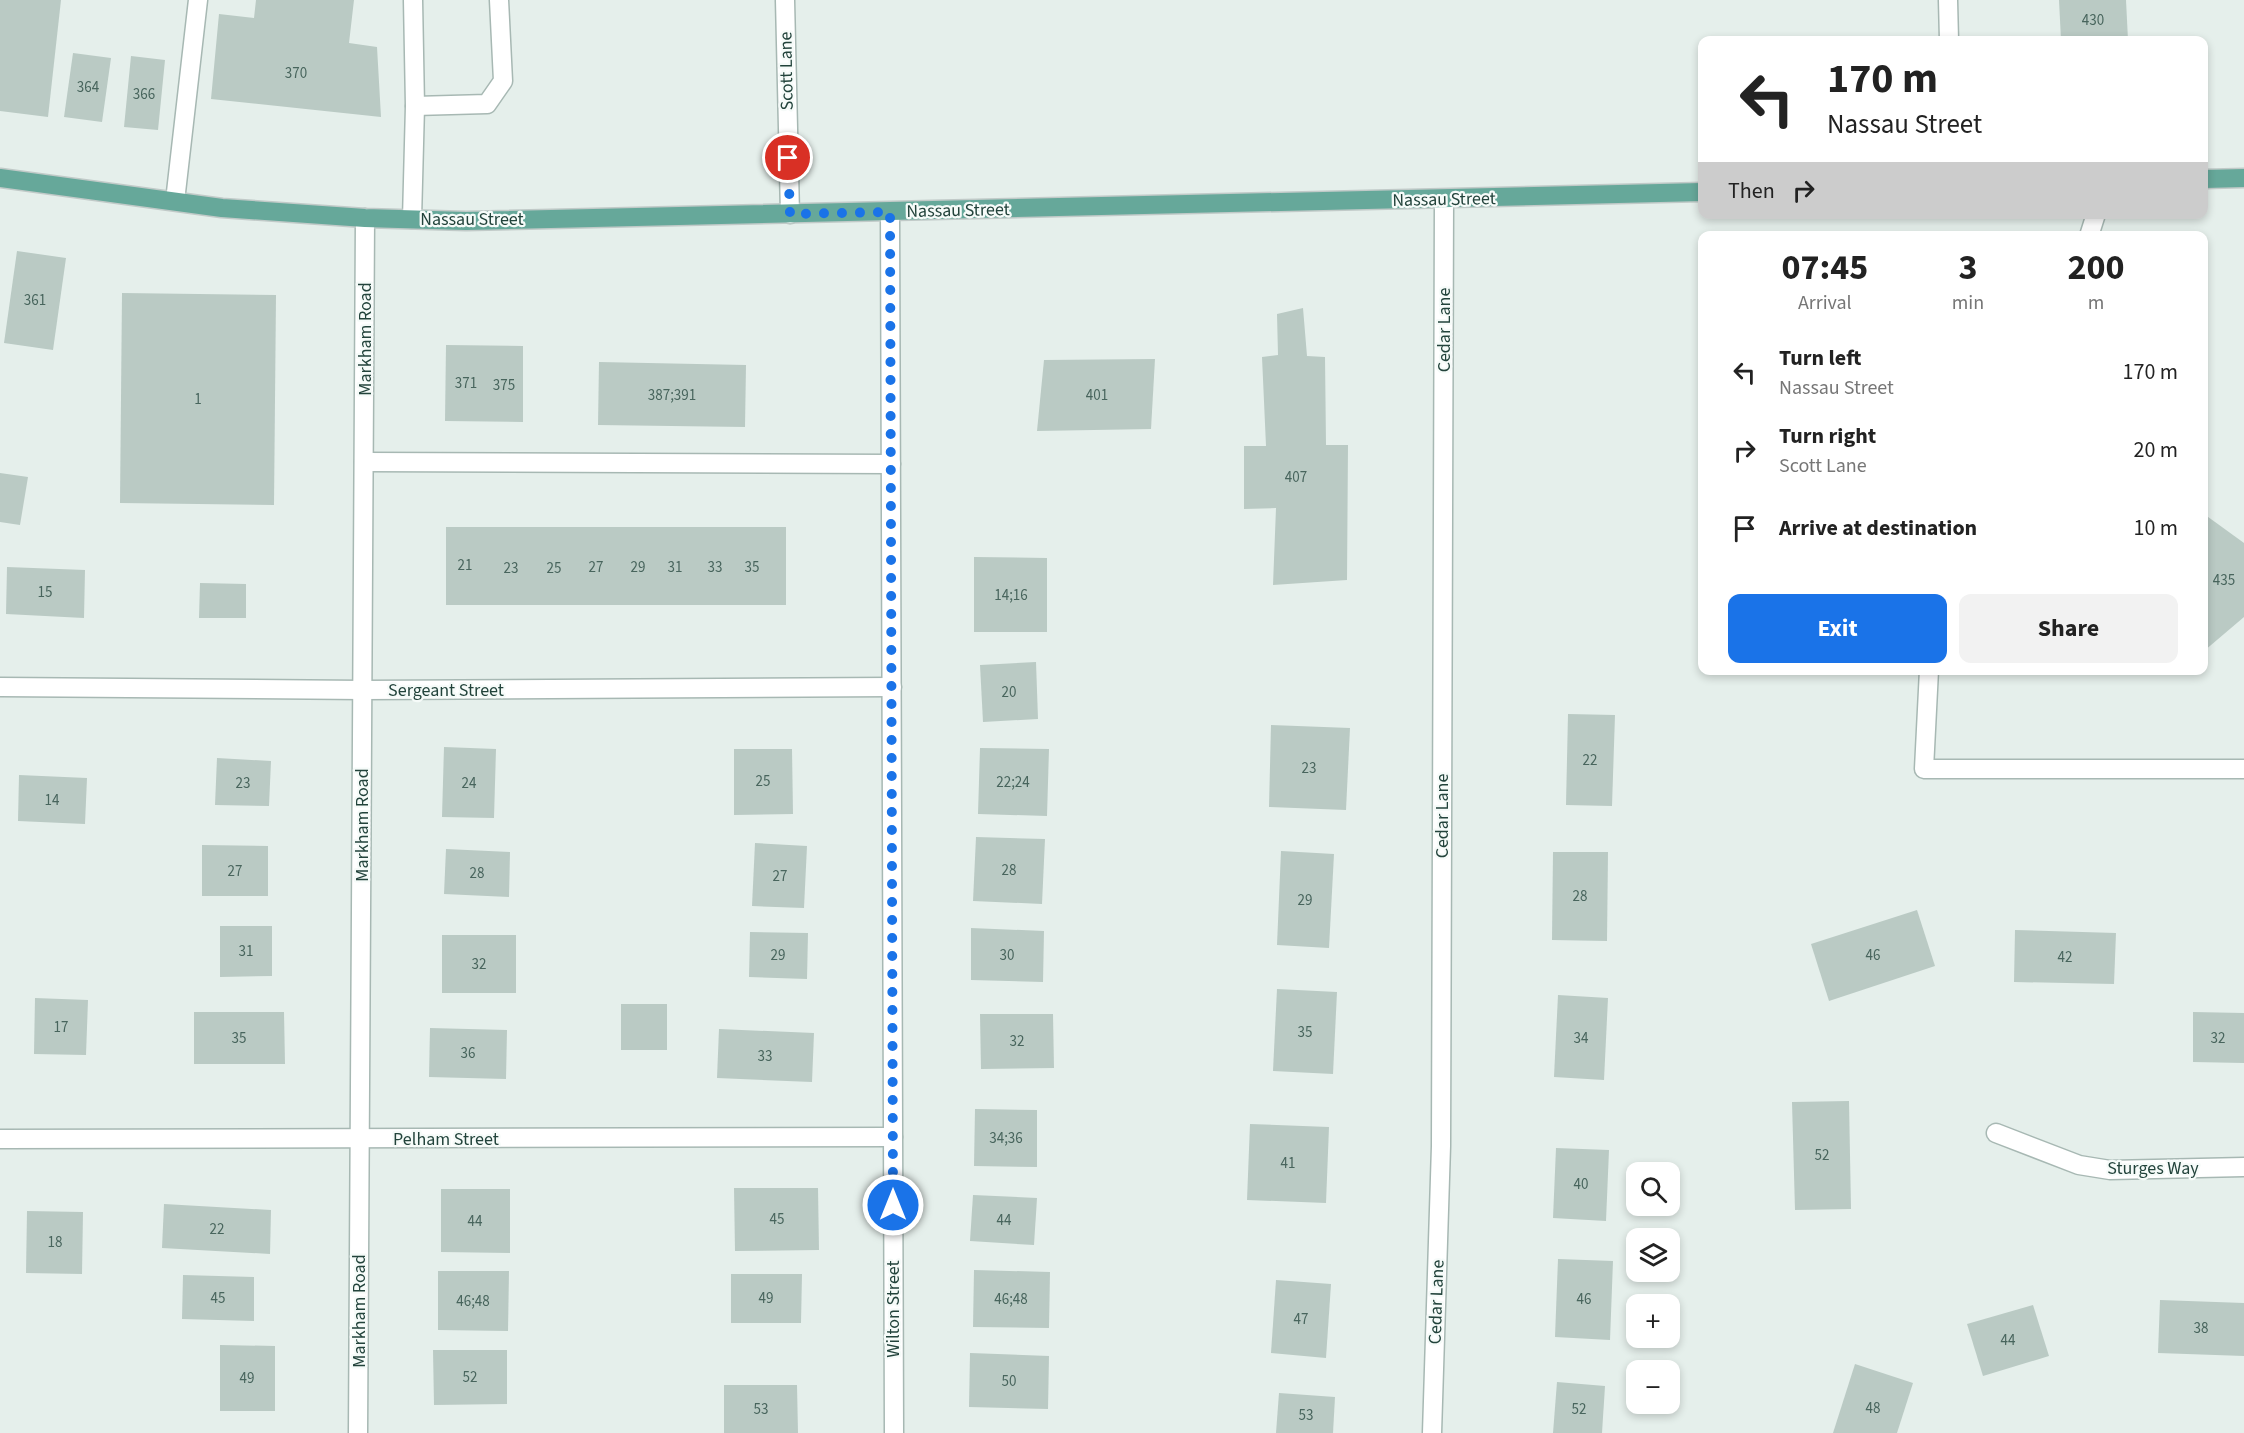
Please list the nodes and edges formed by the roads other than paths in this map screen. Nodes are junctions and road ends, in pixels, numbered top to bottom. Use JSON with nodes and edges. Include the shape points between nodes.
{"nodes":[{"id":1,"x":198,"y":0,"type":"edge"},
{"id":2,"x":413,"y":0,"type":"edge"},
{"id":3,"x":499,"y":0,"type":"edge"},
{"id":4,"x":784,"y":0,"type":"edge"},
{"id":5,"x":1948,"y":0,"type":"edge"},
{"id":6,"x":1949,"y":36,"type":"edge"},
{"id":7,"x":415,"y":106,"type":"junction"},
{"id":8,"x":0,"y":178,"type":"edge"},
{"id":9,"x":2244,"y":178,"type":"edge"},
{"id":10,"x":2208,"y":179,"type":"edge"},
{"id":11,"x":1698,"y":192,"type":"edge"},
{"id":12,"x":1444,"y":199,"type":"junction"},
{"id":13,"x":175,"y":201,"type":"junction"},
{"id":14,"x":890,"y":212,"type":"junction"},
{"id":15,"x":790,"y":214,"type":"junction"},
{"id":16,"x":365,"y":218,"type":"junction"},
{"id":17,"x":412,"y":219,"type":"junction"},
{"id":18,"x":364,"y":462,"type":"junction"},
{"id":19,"x":891,"y":464,"type":"junction"},
{"id":20,"x":1929,"y":675,"type":"edge"},
{"id":21,"x":0,"y":687,"type":"edge"},
{"id":22,"x":892,"y":687,"type":"junction"},
{"id":23,"x":363,"y":690,"type":"junction"},
{"id":24,"x":2244,"y":769,"type":"edge"},
{"id":25,"x":1996,"y":1133,"type":"dead end"},
{"id":26,"x":893,"y":1137,"type":"junction"},
{"id":27,"x":0,"y":1139,"type":"edge"},
{"id":28,"x":360,"y":1139,"type":"junction"},
{"id":29,"x":2244,"y":1167,"type":"edge"},
{"id":30,"x":358,"y":1433,"type":"edge"},
{"id":31,"x":894,"y":1433,"type":"edge"},
{"id":32,"x":1432,"y":1433,"type":"edge"}],
"edges":[{"from":1,"to":13,"type":"street"},
{"from":2,"to":7,"type":"street"},
{"from":3,"to":7,"type":"street","via":[[502,81],[487,104]]},
{"from":4,"to":15,"type":"street","name":"Scott Lane"},
{"from":5,"to":6,"type":"street"},
{"from":7,"to":17,"type":"street"},
{"from":8,"to":13,"type":"main road","name":"Nassau Street"},
{"from":9,"to":10,"type":"main road"},
{"from":11,"to":12,"type":"main road","name":"Nassau Street"},
{"from":12,"to":14,"type":"main road","name":"Nassau Street"},
{"from":12,"to":32,"type":"street","name":"Cedar Lane","via":[[1441,1146]]},
{"from":13,"to":16,"type":"main road","name":"Nassau Street"},
{"from":14,"to":15,"type":"main road","name":"Nassau Street"},
{"from":14,"to":19,"type":"street","name":"Wilton Street"},
{"from":15,"to":17,"type":"main road","name":"Nassau Street"},
{"from":16,"to":17,"type":"main road","name":"Nassau Street"},
{"from":16,"to":18,"type":"street","name":"Markham Road"},
{"from":18,"to":19,"type":"street"},
{"from":18,"to":23,"type":"street","name":"Markham Road"},
{"from":19,"to":22,"type":"street","name":"Wilton Street"},
{"from":20,"to":24,"type":"street","via":[[1924,769]]},
{"from":21,"to":23,"type":"street","name":"Sergeant Street"},
{"from":22,"to":23,"type":"street","name":"Sergeant Street"},
{"from":22,"to":26,"type":"street","name":"Wilton Street"},
{"from":23,"to":28,"type":"street","name":"Markham Road"},
{"from":25,"to":29,"type":"street","name":"Sturges Way","via":[[2079,1165],[2110,1170]]},
{"from":26,"to":28,"type":"street","name":"Pelham Street"},
{"from":26,"to":31,"type":"street","name":"Wilton Street"},
{"from":27,"to":28,"type":"street","name":"Pelham Street"},
{"from":28,"to":30,"type":"street","name":"Markham Road"}]}
